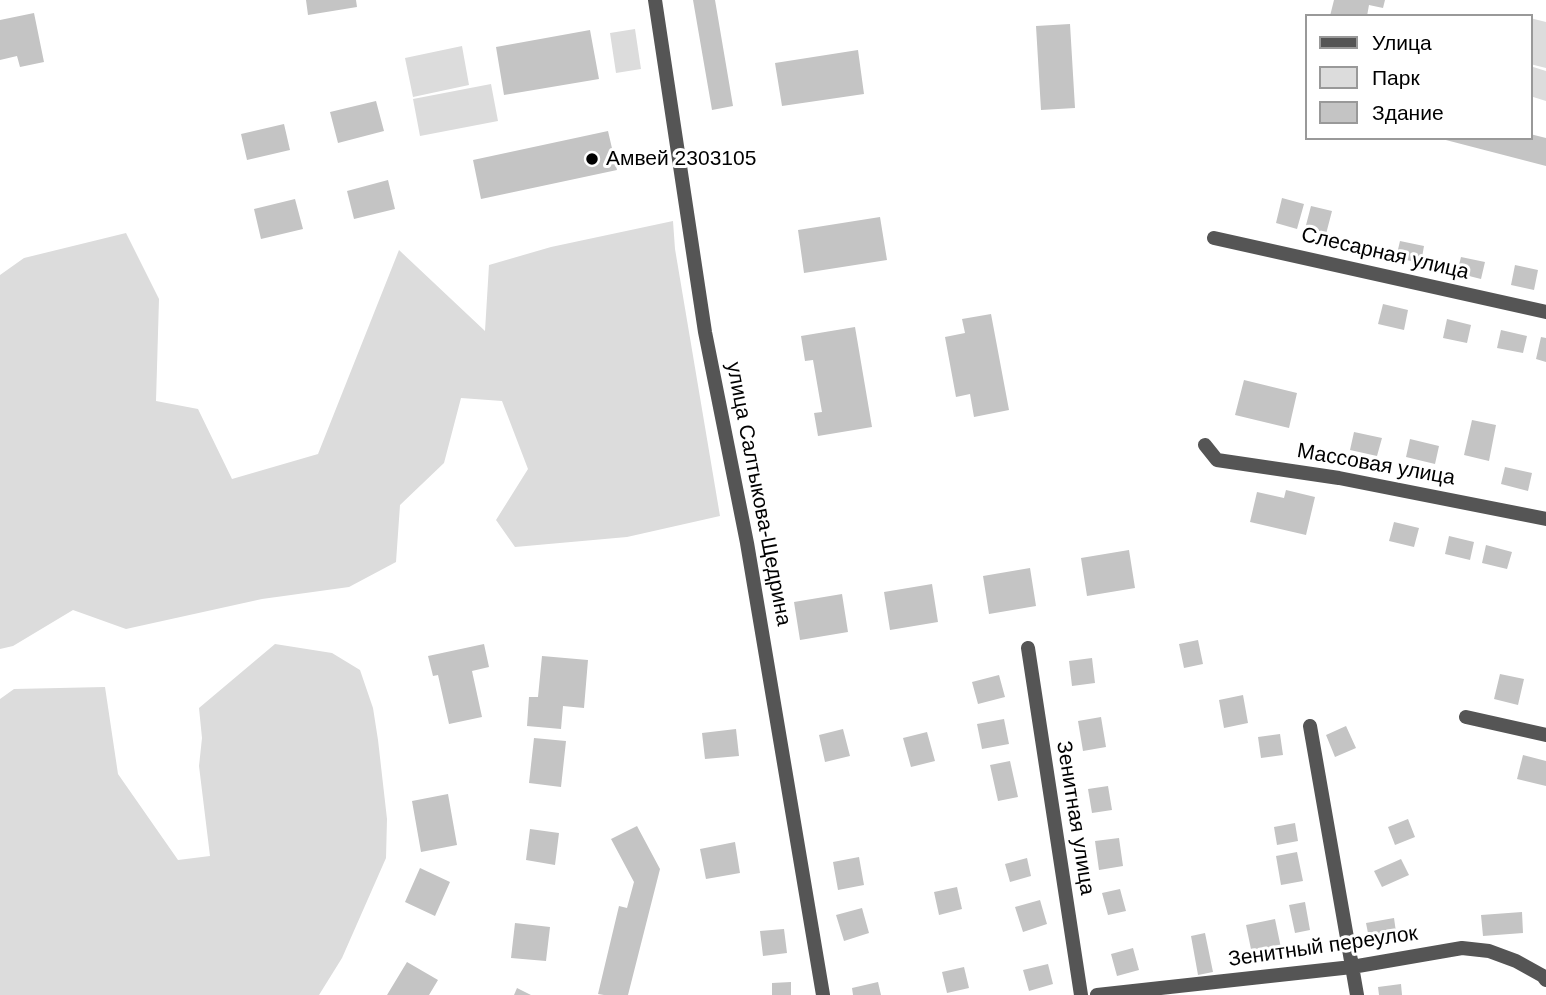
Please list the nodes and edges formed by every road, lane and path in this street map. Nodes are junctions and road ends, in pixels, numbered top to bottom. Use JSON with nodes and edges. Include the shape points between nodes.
{"nodes":[{"id":1,"x":654,"y":0,"type":"edge"},
{"id":2,"x":1214,"y":238,"type":"dead end"},
{"id":3,"x":1546,"y":312,"type":"edge"},
{"id":4,"x":1205,"y":445,"type":"dead end"},
{"id":5,"x":1546,"y":519,"type":"edge"},
{"id":6,"x":1027,"y":648,"type":"dead end"},
{"id":7,"x":1466,"y":717,"type":"dead end"},
{"id":8,"x":1310,"y":726,"type":"dead end"},
{"id":9,"x":1546,"y":736,"type":"edge"},
{"id":10,"x":1352,"y":967,"type":"junction"},
{"id":11,"x":1546,"y":980,"type":"edge"},
{"id":12,"x":823,"y":995,"type":"edge"},
{"id":13,"x":1082,"y":995,"type":"edge"},
{"id":14,"x":1097,"y":995,"type":"edge"},
{"id":15,"x":1357,"y":995,"type":"edge"}],
"edges":[{"from":1,"to":12,"type":"street","name":"улица Салтыкова-Щедрина","via":[[705,332],[747,543]]},
{"from":2,"to":3,"type":"street","name":"Слесарная улица"},
{"from":4,"to":5,"type":"street","name":"Массовая улица","via":[[1217,460],[1339,478]]},
{"from":6,"to":13,"type":"street","name":"Зенитная улица"},
{"from":7,"to":9,"type":"street"},
{"from":8,"to":10,"type":"street"},
{"from":10,"to":11,"type":"street","name":"Зенитный переулок","via":[[1462,948],[1516,961]]},
{"from":10,"to":14,"type":"street","name":"Зенитный переулок"},
{"from":10,"to":15,"type":"street"}]}
